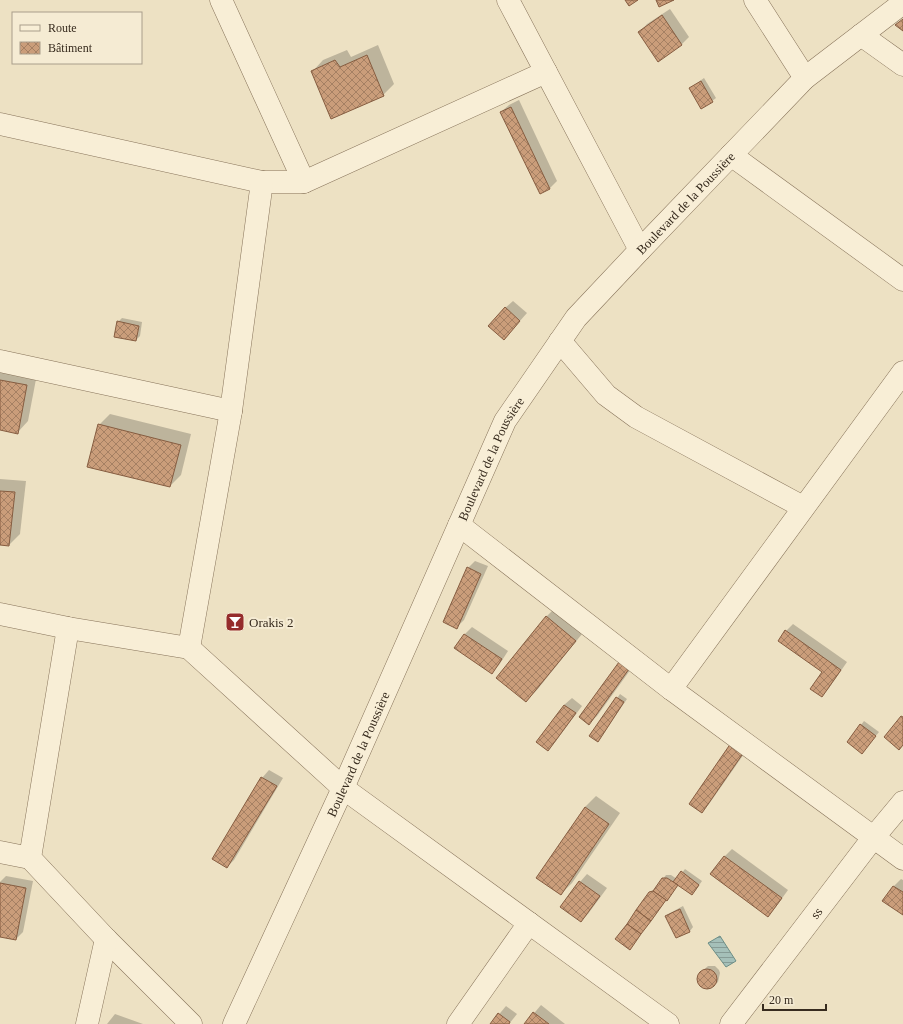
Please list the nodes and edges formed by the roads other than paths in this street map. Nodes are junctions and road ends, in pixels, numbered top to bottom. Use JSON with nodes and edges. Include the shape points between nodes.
{"nodes":[{"id":1,"x":221,"y":0,"type":"edge"},
{"id":2,"x":508,"y":0,"type":"edge"},
{"id":3,"x":755,"y":0,"type":"edge"},
{"id":4,"x":903,"y":3,"type":"edge"},
{"id":5,"x":861,"y":35,"type":"junction"},
{"id":6,"x":903,"y":64,"type":"edge"},
{"id":7,"x":546,"y":72,"type":"junction"},
{"id":8,"x":805,"y":78,"type":"junction"},
{"id":9,"x":0,"y":124,"type":"edge"},
{"id":10,"x":731,"y":155,"type":"junction"},
{"id":11,"x":262,"y":182,"type":"junction"},
{"id":12,"x":304,"y":182,"type":"junction"},
{"id":13,"x":640,"y":250,"type":"junction"},
{"id":14,"x":903,"y":280,"type":"edge"},
{"id":15,"x":560,"y":341,"type":"junction"},
{"id":16,"x":0,"y":361,"type":"edge"},
{"id":17,"x":903,"y":372,"type":"edge"},
{"id":18,"x":231,"y":410,"type":"junction"},
{"id":19,"x":803,"y":507,"type":"junction"},
{"id":20,"x":459,"y":525,"type":"junction"},
{"id":21,"x":0,"y":614,"type":"edge"},
{"id":22,"x":68,"y":628,"type":"junction"},
{"id":23,"x":189,"y":648,"type":"junction"},
{"id":24,"x":671,"y":689,"type":"junction"},
{"id":25,"x":343,"y":788,"type":"junction"},
{"id":26,"x":903,"y":802,"type":"edge"},
{"id":27,"x":873,"y":838,"type":"junction"},
{"id":28,"x":0,"y":852,"type":"edge"},
{"id":29,"x":30,"y":858,"type":"junction"},
{"id":30,"x":903,"y":859,"type":"edge"},
{"id":31,"x":529,"y":923,"type":"junction"},
{"id":32,"x":106,"y":939,"type":"junction"},
{"id":33,"x":87,"y":1024,"type":"edge"},
{"id":34,"x":191,"y":1024,"type":"edge"},
{"id":35,"x":234,"y":1024,"type":"edge"},
{"id":36,"x":458,"y":1024,"type":"edge"},
{"id":37,"x":668,"y":1024,"type":"edge"},
{"id":38,"x":731,"y":1024,"type":"edge"}],
"edges":[{"from":1,"to":12,"type":"street"},
{"from":2,"to":7,"type":"street"},
{"from":3,"to":8,"type":"street"},
{"from":4,"to":5,"type":"street","name":"Boulevard de la Poussière"},
{"from":5,"to":6,"type":"street"},
{"from":5,"to":8,"type":"street","name":"Boulevard de la Poussière"},
{"from":7,"to":12,"type":"street"},
{"from":7,"to":13,"type":"street"},
{"from":8,"to":10,"type":"street","name":"Boulevard de la Poussière"},
{"from":9,"to":11,"type":"street"},
{"from":10,"to":13,"type":"street","name":"Boulevard de la Poussière"},
{"from":10,"to":14,"type":"street"},
{"from":11,"to":12,"type":"street"},
{"from":11,"to":18,"type":"street"},
{"from":13,"to":15,"type":"street","name":"Boulevard de la Poussière","via":[[576,318]]},
{"from":15,"to":19,"type":"street","via":[[606,395],[636,417]]},
{"from":15,"to":20,"type":"street","name":"Boulevard de la Poussière","via":[[505,421]]},
{"from":16,"to":18,"type":"street"},
{"from":17,"to":19,"type":"street"},
{"from":18,"to":23,"type":"street"},
{"from":19,"to":24,"type":"street"},
{"from":20,"to":24,"type":"street"},
{"from":20,"to":25,"type":"street","name":"Boulevard de la Poussière"},
{"from":21,"to":22,"type":"street"},
{"from":22,"to":23,"type":"street"},
{"from":22,"to":29,"type":"street"},
{"from":23,"to":25,"type":"street"},
{"from":24,"to":27,"type":"street"},
{"from":25,"to":31,"type":"street"},
{"from":25,"to":35,"type":"street","name":"Boulevard de la Poussière"},
{"from":26,"to":27,"type":"street","name":"ss"},
{"from":27,"to":30,"type":"street"},
{"from":27,"to":38,"type":"street","name":"ss"},
{"from":28,"to":29,"type":"street"},
{"from":29,"to":32,"type":"street"},
{"from":31,"to":36,"type":"street"},
{"from":31,"to":37,"type":"street"},
{"from":32,"to":33,"type":"street"},
{"from":32,"to":34,"type":"street"}]}
